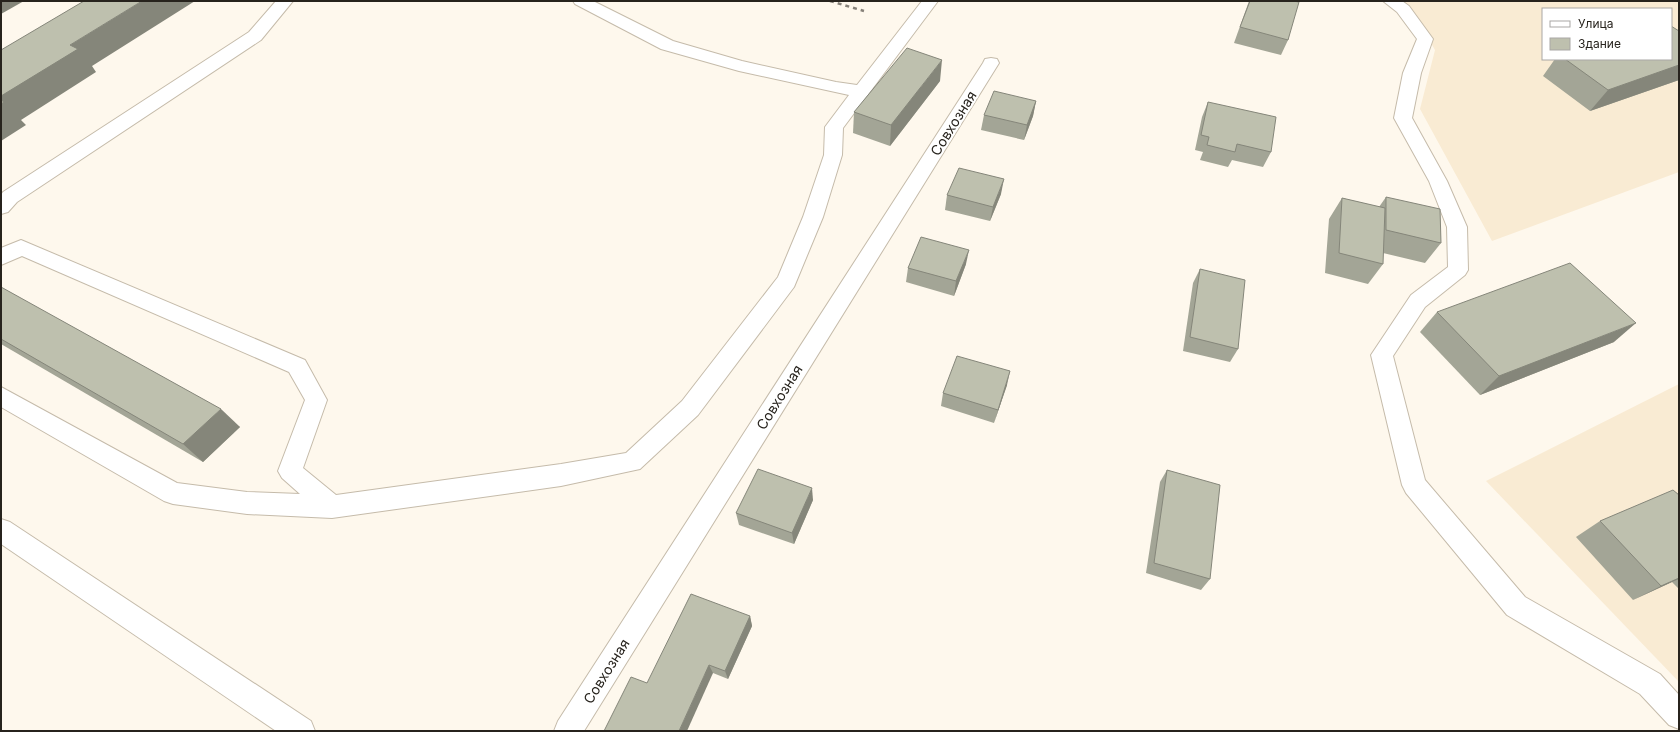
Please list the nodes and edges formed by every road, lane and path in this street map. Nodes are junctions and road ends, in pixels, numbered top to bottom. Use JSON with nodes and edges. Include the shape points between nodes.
{"nodes":[{"id":1,"x":285,"y":1,"type":"edge"},
{"id":2,"x":581,"y":1,"type":"edge"},
{"id":3,"x":930,"y":1,"type":"edge"},
{"id":4,"x":1391,"y":1,"type":"edge"},
{"id":5,"x":991,"y":63,"type":"dead end"},
{"id":6,"x":862,"y":91,"type":"junction"},
{"id":7,"x":1,"y":207,"type":"edge"},
{"id":8,"x":1,"y":257,"type":"edge"},
{"id":9,"x":1,"y":396,"type":"edge"},
{"id":10,"x":332,"y":507,"type":"junction"},
{"id":11,"x":1,"y":530,"type":"edge"},
{"id":12,"x":1679,"y":715,"type":"edge"},
{"id":13,"x":301,"y":731,"type":"edge"},
{"id":14,"x":568,"y":731,"type":"edge"}],
"edges":[{"from":1,"to":7,"type":"street","via":[[255,36],[10,197]]},
{"from":2,"to":6,"type":"street","via":[[668,45],[739,66],[836,88]]},
{"from":3,"to":6,"type":"street"},
{"from":4,"to":12,"type":"street","via":[[1403,9],[1425,39],[1412,73],[1403,118],[1438,181],[1456,227],[1458,270],[1418,301],[1382,355],[1414,485],[1516,606],[1650,684]]},
{"from":5,"to":14,"type":"street","name":"Совхозная"},
{"from":6,"to":10,"type":"street","via":[[834,128],[833,155],[813,217],[787,282],[690,408],[632,462],[561,475]]},
{"from":8,"to":10,"type":"street","via":[[21,247],[297,366],[316,400],[290,471]]},
{"from":9,"to":10,"type":"street","via":[[174,492],[247,503]]},
{"from":11,"to":13,"type":"street"}]}
